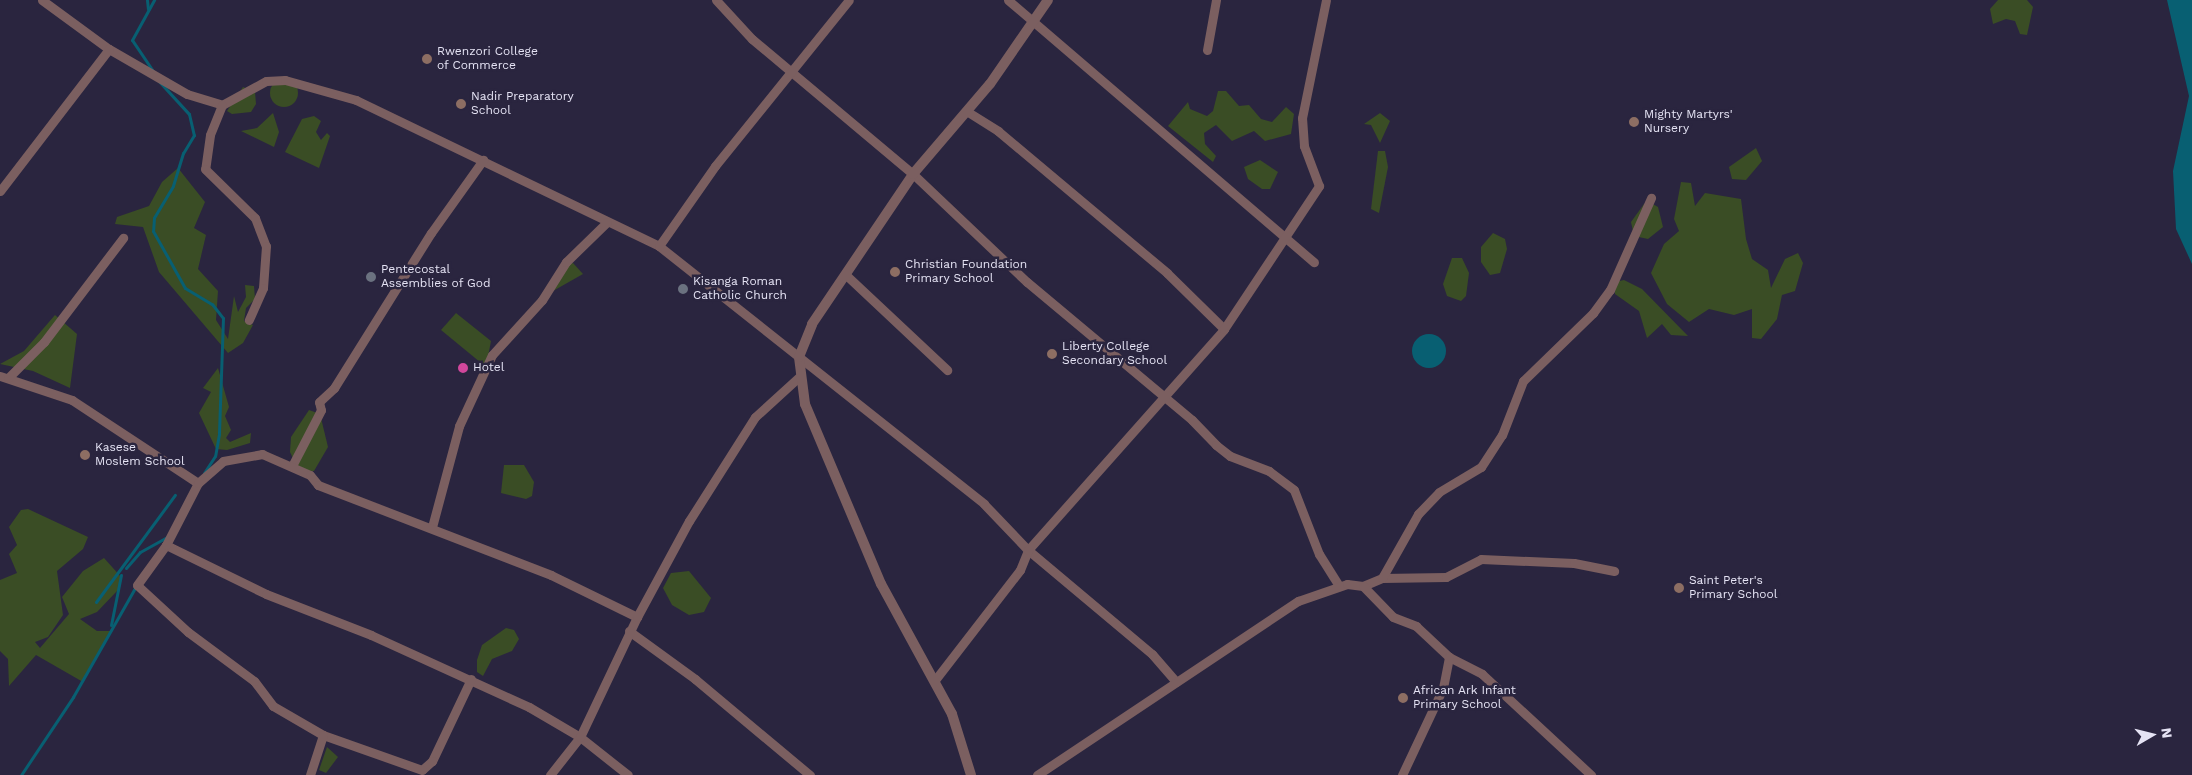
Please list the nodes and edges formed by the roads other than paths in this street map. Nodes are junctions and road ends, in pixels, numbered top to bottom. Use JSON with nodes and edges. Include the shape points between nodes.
{"nodes":[{"id":1,"x":42,"y":0,"type":"edge"},
{"id":2,"x":716,"y":0,"type":"edge"},
{"id":3,"x":849,"y":0,"type":"edge"},
{"id":4,"x":1008,"y":0,"type":"edge"},
{"id":5,"x":1048,"y":0,"type":"edge"},
{"id":6,"x":1216,"y":0,"type":"edge"},
{"id":7,"x":1326,"y":0,"type":"edge"},
{"id":8,"x":1033,"y":21,"type":"junction"},
{"id":9,"x":109,"y":49,"type":"junction"},
{"id":10,"x":1207,"y":50,"type":"dead end"},
{"id":11,"x":791,"y":73,"type":"junction"},
{"id":12,"x":222,"y":104,"type":"junction"},
{"id":13,"x":968,"y":112,"type":"junction"},
{"id":14,"x":483,"y":160,"type":"junction"},
{"id":15,"x":913,"y":174,"type":"junction"},
{"id":16,"x":0,"y":191,"type":"edge"},
{"id":17,"x":1651,"y":198,"type":"dead end"},
{"id":18,"x":606,"y":222,"type":"junction"},
{"id":19,"x":1283,"y":237,"type":"junction"},
{"id":20,"x":123,"y":238,"type":"dead end"},
{"id":21,"x":659,"y":246,"type":"junction"},
{"id":22,"x":1314,"y":262,"type":"dead end"},
{"id":23,"x":846,"y":276,"type":"junction"},
{"id":24,"x":249,"y":320,"type":"dead end"},
{"id":25,"x":1224,"y":329,"type":"junction"},
{"id":26,"x":799,"y":357,"type":"junction"},
{"id":27,"x":947,"y":370,"type":"dead end"},
{"id":28,"x":4,"y":377,"type":"edge"},
{"id":29,"x":799,"y":377,"type":"junction"},
{"id":30,"x":1161,"y":396,"type":"junction"},
{"id":31,"x":292,"y":466,"type":"junction"},
{"id":32,"x":198,"y":483,"type":"junction"},
{"id":33,"x":432,"y":527,"type":"junction"},
{"id":34,"x":166,"y":545,"type":"junction"},
{"id":35,"x":1028,"y":550,"type":"junction"},
{"id":36,"x":1614,"y":571,"type":"dead end"},
{"id":37,"x":1382,"y":578,"type":"junction"},
{"id":38,"x":1339,"y":586,"type":"junction"},
{"id":39,"x":1363,"y":586,"type":"junction"},
{"id":40,"x":637,"y":617,"type":"junction"},
{"id":41,"x":630,"y":631,"type":"junction"},
{"id":42,"x":1448,"y":657,"type":"junction"},
{"id":43,"x":471,"y":679,"type":"junction"},
{"id":44,"x":935,"y":680,"type":"junction"},
{"id":45,"x":1176,"y":682,"type":"junction"},
{"id":46,"x":323,"y":735,"type":"junction"},
{"id":47,"x":580,"y":737,"type":"junction"},
{"id":48,"x":310,"y":775,"type":"edge"},
{"id":49,"x":550,"y":775,"type":"edge"},
{"id":50,"x":628,"y":775,"type":"edge"},
{"id":51,"x":810,"y":775,"type":"edge"},
{"id":52,"x":970,"y":775,"type":"edge"},
{"id":53,"x":1037,"y":775,"type":"edge"},
{"id":54,"x":1402,"y":775,"type":"edge"},
{"id":55,"x":1592,"y":775,"type":"edge"}],
"edges":[{"from":1,"to":9,"type":"street"},
{"from":2,"to":11,"type":"street"},
{"from":3,"to":11,"type":"street"},
{"from":4,"to":8,"type":"street"},
{"from":5,"to":8,"type":"street"},
{"from":6,"to":10,"type":"street"},
{"from":7,"to":19,"type":"street","via":[[1302,118],[1304,146],[1319,186]]},
{"from":8,"to":13,"type":"street"},
{"from":8,"to":19,"type":"street"},
{"from":9,"to":12,"type":"street","via":[[187,94]]},
{"from":9,"to":16,"type":"street"},
{"from":11,"to":15,"type":"street"},
{"from":11,"to":21,"type":"street","via":[[715,166]]},
{"from":12,"to":14,"type":"street","via":[[266,81],[285,80],[373,106]]},
{"from":12,"to":24,"type":"street","via":[[210,135],[205,170],[255,218],[266,246],[263,288]]},
{"from":13,"to":15,"type":"street"},
{"from":13,"to":25,"type":"street","via":[[998,131],[1167,273]]},
{"from":14,"to":18,"type":"street"},
{"from":14,"to":31,"type":"street","via":[[431,233],[340,380],[319,402],[321,410]]},
{"from":15,"to":23,"type":"street"},
{"from":15,"to":30,"type":"street","via":[[1034,288]]},
{"from":17,"to":37,"type":"street","via":[[1610,290],[1593,313],[1523,381],[1502,435],[1481,467],[1439,492],[1418,514]]},
{"from":18,"to":21,"type":"street"},
{"from":18,"to":33,"type":"street","via":[[566,262],[542,300],[492,355],[459,426]]},
{"from":19,"to":22,"type":"street"},
{"from":19,"to":25,"type":"street"},
{"from":20,"to":28,"type":"street","via":[[44,342]]},
{"from":21,"to":26,"type":"street"},
{"from":23,"to":26,"type":"street","via":[[812,324]]},
{"from":23,"to":27,"type":"street"},
{"from":25,"to":30,"type":"street"},
{"from":26,"to":29,"type":"street"},
{"from":26,"to":35,"type":"street","via":[[984,504]]},
{"from":28,"to":32,"type":"street","via":[[72,400]]},
{"from":29,"to":40,"type":"street","via":[[756,417],[689,522]]},
{"from":29,"to":44,"type":"street","via":[[805,404],[859,536]]},
{"from":30,"to":35,"type":"street"},
{"from":30,"to":38,"type":"street","via":[[1230,456],[1269,471],[1294,490],[1319,554]]},
{"from":31,"to":32,"type":"street","via":[[262,454],[247,455],[223,461]]},
{"from":31,"to":33,"type":"street","via":[[318,485]]},
{"from":32,"to":34,"type":"street"},
{"from":33,"to":40,"type":"street"},
{"from":34,"to":43,"type":"street","via":[[266,594]]},
{"from":34,"to":46,"type":"street","via":[[136,585],[188,632],[254,681],[273,706]]},
{"from":35,"to":44,"type":"street","via":[[1020,570]]},
{"from":35,"to":45,"type":"street","via":[[1152,654]]},
{"from":36,"to":37,"type":"street","via":[[1574,563],[1481,559],[1446,577]]},
{"from":37,"to":39,"type":"street"},
{"from":38,"to":39,"type":"street"},
{"from":38,"to":45,"type":"street","via":[[1298,601]]},
{"from":39,"to":42,"type":"street","via":[[1393,617],[1416,626]]},
{"from":40,"to":41,"type":"street"},
{"from":41,"to":47,"type":"street"},
{"from":41,"to":51,"type":"street","via":[[695,679]]},
{"from":42,"to":54,"type":"street","via":[[1442,688]]},
{"from":42,"to":55,"type":"street","via":[[1482,674]]},
{"from":43,"to":46,"type":"street","via":[[425,769]]},
{"from":43,"to":47,"type":"street"},
{"from":44,"to":52,"type":"street","via":[[952,714]]},
{"from":45,"to":53,"type":"street"},
{"from":46,"to":48,"type":"street"},
{"from":47,"to":49,"type":"street"},
{"from":47,"to":50,"type":"street"}]}
